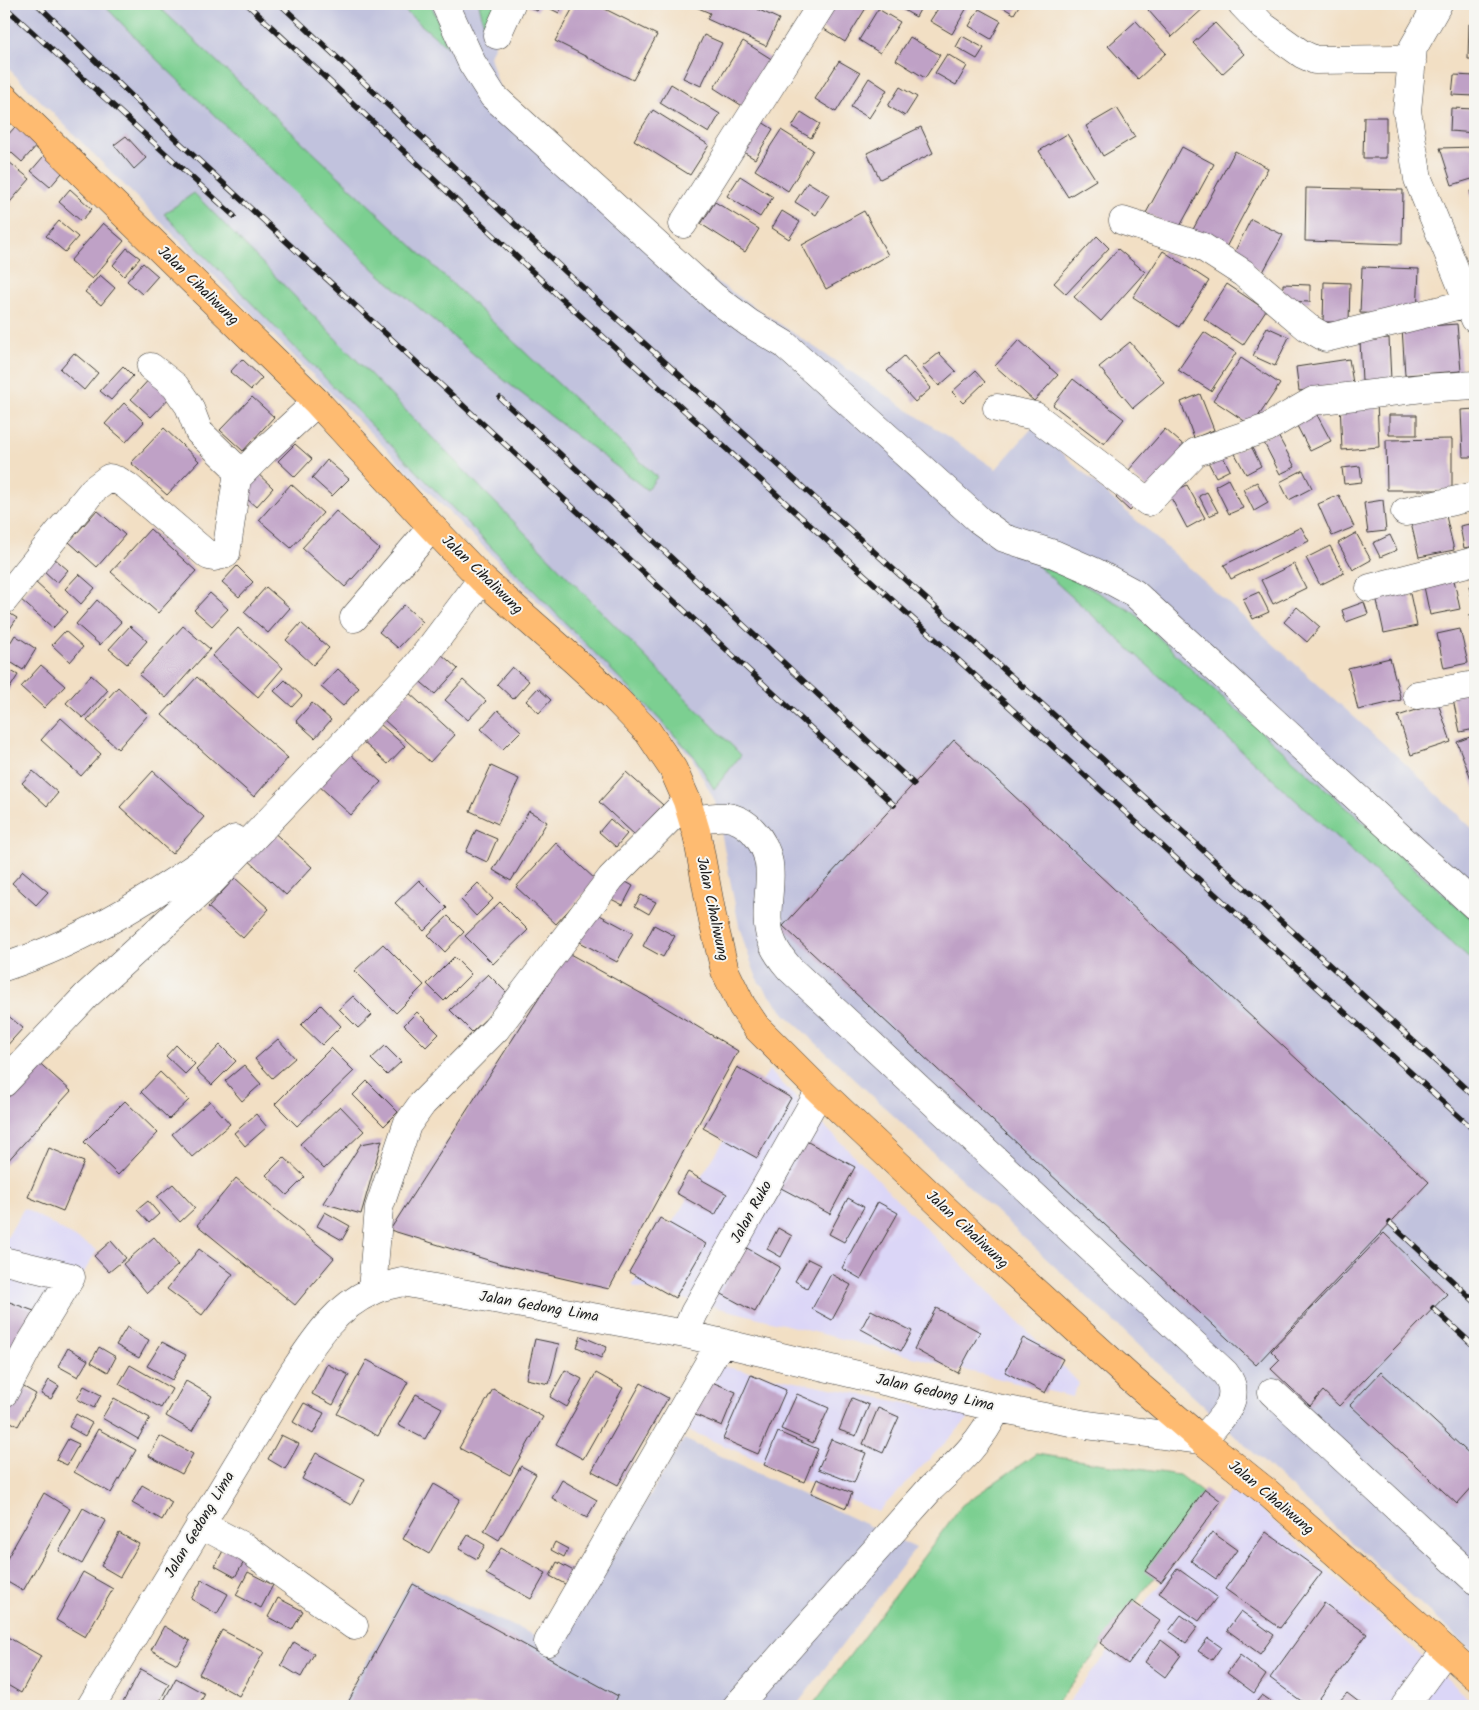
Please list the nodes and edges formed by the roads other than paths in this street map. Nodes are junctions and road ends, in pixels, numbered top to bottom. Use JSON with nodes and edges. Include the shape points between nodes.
{"nodes":[{"id":1,"x":445,"y":4,"type":"edge"},
{"id":2,"x":512,"y":4,"type":"edge"},
{"id":3,"x":822,"y":4,"type":"edge"},
{"id":4,"x":1242,"y":4,"type":"edge"},
{"id":5,"x":1438,"y":4,"type":"edge"},
{"id":6,"x":496,"y":35,"type":"dead end"},
{"id":7,"x":1412,"y":62,"type":"junction"},
{"id":8,"x":4,"y":97,"type":"edge"},
{"id":9,"x":1123,"y":221,"type":"dead end"},
{"id":10,"x":683,"y":224,"type":"dead end"},
{"id":11,"x":1472,"y":312,"type":"edge"},
{"id":12,"x":152,"y":367,"type":"dead end"},
{"id":13,"x":1475,"y":385,"type":"edge"},
{"id":14,"x":317,"y":402,"type":"junction"},
{"id":15,"x":997,"y":408,"type":"dead end"},
{"id":16,"x":237,"y":478,"type":"junction"},
{"id":17,"x":1475,"y":496,"type":"edge"},
{"id":18,"x":1405,"y":512,"type":"dead end"},
{"id":19,"x":432,"y":527,"type":"junction"},
{"id":20,"x":1475,"y":561,"type":"edge"},
{"id":21,"x":482,"y":579,"type":"junction"},
{"id":22,"x":1370,"y":588,"type":"dead end"},
{"id":23,"x":4,"y":600,"type":"edge"},
{"id":24,"x":354,"y":618,"type":"dead end"},
{"id":25,"x":1475,"y":685,"type":"edge"},
{"id":26,"x":1418,"y":695,"type":"dead end"},
{"id":27,"x":690,"y":810,"type":"junction"},
{"id":28,"x":268,"y":822,"type":"junction"},
{"id":29,"x":1475,"y":906,"type":"edge"},
{"id":30,"x":4,"y":967,"type":"edge"},
{"id":31,"x":4,"y":1083,"type":"edge"},
{"id":32,"x":820,"y":1091,"type":"junction"},
{"id":33,"x":4,"y":1261,"type":"edge"},
{"id":34,"x":372,"y":1290,"type":"junction"},
{"id":35,"x":685,"y":1334,"type":"junction"},
{"id":36,"x":721,"y":1342,"type":"junction"},
{"id":37,"x":1272,"y":1392,"type":"dead end"},
{"id":38,"x":4,"y":1393,"type":"edge"},
{"id":39,"x":997,"y":1408,"type":"junction"},
{"id":40,"x":1202,"y":1440,"type":"junction"},
{"id":41,"x":200,"y":1524,"type":"junction"},
{"id":42,"x":1475,"y":1580,"type":"edge"},
{"id":43,"x":354,"y":1626,"type":"dead end"},
{"id":44,"x":548,"y":1642,"type":"dead end"},
{"id":45,"x":1446,"y":1650,"type":"junction"},
{"id":46,"x":1475,"y":1676,"type":"edge"},
{"id":47,"x":91,"y":1706,"type":"edge"},
{"id":48,"x":737,"y":1706,"type":"edge"},
{"id":49,"x":1405,"y":1706,"type":"edge"}],
"edges":[{"from":1,"to":29,"type":"street","via":[[472,63],[493,96],[714,297],[784,344],[979,520],[1004,538],[1054,554],[1134,593]]},
{"from":2,"to":6,"type":"street"},
{"from":3,"to":10,"type":"street"},
{"from":4,"to":7,"type":"street","via":[[1263,26],[1315,60],[1397,59]]},
{"from":5,"to":7,"type":"street","via":[[1414,48]]},
{"from":7,"to":11,"type":"street","via":[[1407,111],[1418,179]]},
{"from":8,"to":14,"type":"highway","name":"Jalan Cihaliwung"},
{"from":9,"to":11,"type":"street","via":[[1201,246],[1243,273],[1307,327],[1326,338]]},
{"from":12,"to":16,"type":"street","via":[[175,386],[189,406],[199,432],[235,467]]},
{"from":13,"to":15,"type":"street","via":[[1313,401],[1267,428],[1196,452],[1148,502],[1034,416]]},
{"from":14,"to":16,"type":"street"},
{"from":14,"to":19,"type":"highway","name":"Jalan Cihaliwung"},
{"from":16,"to":23,"type":"street","via":[[226,554],[209,556],[127,486],[109,478],[93,490]]},
{"from":17,"to":18,"type":"street"},
{"from":19,"to":21,"type":"highway","name":"Jalan Cihaliwung"},
{"from":19,"to":24,"type":"street"},
{"from":20,"to":22,"type":"street"},
{"from":21,"to":27,"type":"highway","name":"Jalan Cihaliwung","via":[[581,666],[648,732],[672,770]]},
{"from":21,"to":28,"type":"street","via":[[415,668]]},
{"from":25,"to":26,"type":"street"},
{"from":27,"to":32,"type":"highway","name":"Jalan Cihaliwung","via":[[725,971],[756,1028]]},
{"from":27,"to":34,"type":"street","via":[[611,878],[496,1029],[422,1104],[408,1125],[379,1208]]},
{"from":27,"to":40,"type":"street","via":[[737,819],[760,838],[769,856],[768,925],[772,944],[790,969],[1231,1380],[1234,1391],[1231,1402]]},
{"from":28,"to":30,"type":"street","via":[[242,833],[126,913]]},
{"from":28,"to":31,"type":"street","via":[[210,883],[86,996]]},
{"from":32,"to":35,"type":"street","name":"Jalan Ruko"},
{"from":32,"to":40,"type":"highway","name":"Jalan Cihaliwung","via":[[983,1245]]},
{"from":33,"to":38,"type":"street","via":[[71,1277]]},
{"from":34,"to":35,"type":"street","name":"Jalan Gedong Lima","via":[[402,1282]]},
{"from":34,"to":41,"type":"street","name":"Jalan Gedong Lima","via":[[343,1307],[318,1334]]},
{"from":35,"to":36,"type":"street","name":"Jalan Gedong Lima"},
{"from":36,"to":39,"type":"street","name":"Jalan Gedong Lima"},
{"from":36,"to":44,"type":"street"},
{"from":37,"to":42,"type":"street"},
{"from":39,"to":40,"type":"street","name":"Jalan Gedong Lima","via":[[1087,1425]]},
{"from":39,"to":48,"type":"street","via":[[988,1427],[961,1461],[930,1489]]},
{"from":40,"to":45,"type":"highway","name":"Jalan Cihaliwung","via":[[1268,1493]]},
{"from":41,"to":43,"type":"street","via":[[246,1548]]},
{"from":41,"to":47,"type":"street","name":"Jalan Gedong Lima"},
{"from":45,"to":46,"type":"highway","name":"Jalan Cihaliwung"},
{"from":45,"to":49,"type":"street"}]}
